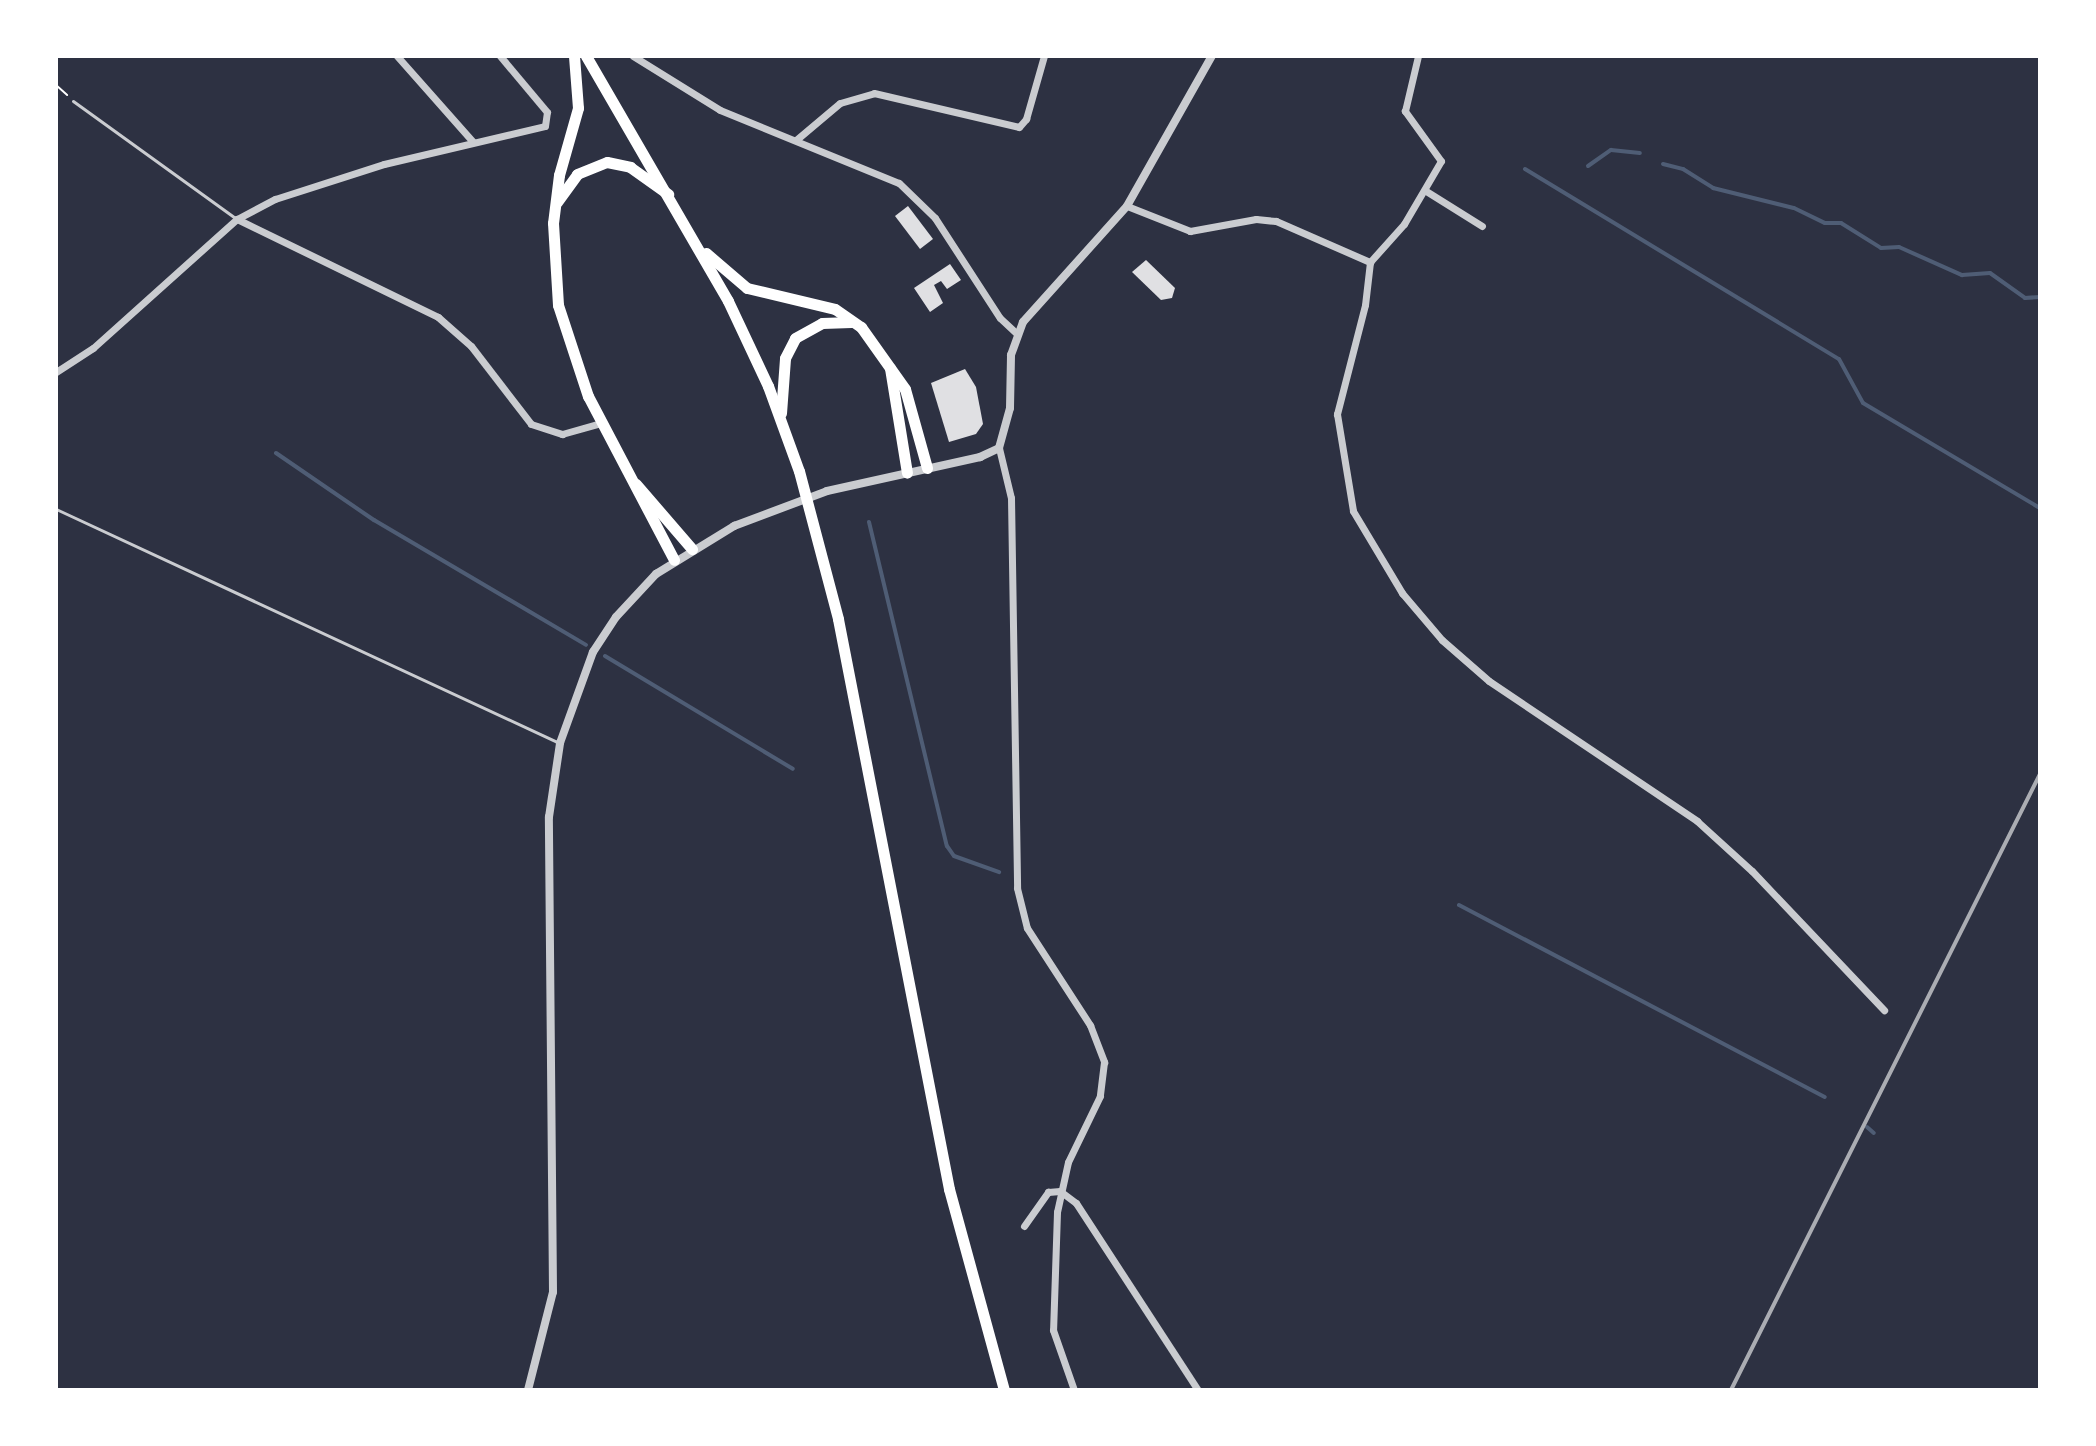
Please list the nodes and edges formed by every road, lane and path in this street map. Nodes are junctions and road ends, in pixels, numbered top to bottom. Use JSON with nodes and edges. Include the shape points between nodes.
{"nodes":[{"id":1,"x":397,"y":56,"type":"edge"},
{"id":2,"x":500,"y":56,"type":"edge"},
{"id":3,"x":574,"y":56,"type":"edge"},
{"id":4,"x":586,"y":56,"type":"edge"},
{"id":5,"x":633,"y":56,"type":"edge"},
{"id":6,"x":1044,"y":56,"type":"edge"},
{"id":7,"x":1212,"y":56,"type":"edge"},
{"id":8,"x":1418,"y":56,"type":"edge"},
{"id":9,"x":56,"y":85,"type":"edge"},
{"id":10,"x":73,"y":101,"type":"joint"},
{"id":11,"x":796,"y":140,"type":"junction"},
{"id":12,"x":473,"y":142,"type":"junction"},
{"id":13,"x":1426,"y":191,"type":"junction"},
{"id":14,"x":674,"y":199,"type":"junction"},
{"id":15,"x":556,"y":203,"type":"junction"},
{"id":16,"x":1127,"y":206,"type":"junction"},
{"id":17,"x":237,"y":219,"type":"junction"},
{"id":18,"x":1482,"y":226,"type":"dead end"},
{"id":19,"x":701,"y":249,"type":"junction"},
{"id":20,"x":1370,"y":262,"type":"junction"},
{"id":21,"x":852,"y":322,"type":"junction"},
{"id":22,"x":1017,"y":334,"type":"junction"},
{"id":23,"x":890,"y":367,"type":"junction"},
{"id":24,"x":56,"y":372,"type":"edge"},
{"id":25,"x":781,"y":419,"type":"junction"},
{"id":26,"x":601,"y":423,"type":"junction"},
{"id":27,"x":999,"y":448,"type":"junction"},
{"id":28,"x":927,"y":468,"type":"junction"},
{"id":29,"x":907,"y":473,"type":"junction"},
{"id":30,"x":633,"y":481,"type":"junction"},
{"id":31,"x":56,"y":509,"type":"edge"},
{"id":32,"x":692,"y":549,"type":"junction"},
{"id":33,"x":674,"y":560,"type":"junction"},
{"id":34,"x":560,"y":743,"type":"junction"},
{"id":35,"x":1884,"y":1010,"type":"dead end"},
{"id":36,"x":1060,"y":1191,"type":"junction"},
{"id":37,"x":1024,"y":1226,"type":"dead end"},
{"id":38,"x":528,"y":1390,"type":"edge"},
{"id":39,"x":1004,"y":1390,"type":"edge"},
{"id":40,"x":1074,"y":1390,"type":"edge"},
{"id":41,"x":1198,"y":1390,"type":"edge"}],
"edges":[{"from":1,"to":12,"type":"street"},
{"from":2,"to":12,"type":"street","via":[[547,112],[545,126]]},
{"from":3,"to":15,"type":"highway","via":[[578,108]]},
{"from":4,"to":14,"type":"highway"},
{"from":5,"to":11,"type":"street","via":[[710,105]]},
{"from":6,"to":11,"type":"street","via":[[1019,127],[862,94],[830,109]]},
{"from":7,"to":16,"type":"street"},
{"from":8,"to":13,"type":"street","via":[[1405,111],[1441,161]]},
{"from":9,"to":10,"type":"path"},
{"from":10,"to":17,"type":"lane"},
{"from":11,"to":22,"type":"street","via":[[899,183],[935,218],[1000,318]]},
{"from":12,"to":17,"type":"street","via":[[275,199]]},
{"from":13,"to":18,"type":"street"},
{"from":13,"to":20,"type":"street"},
{"from":14,"to":15,"type":"highway","via":[[630,167],[607,162],[577,174]]},
{"from":14,"to":19,"type":"highway"},
{"from":15,"to":26,"type":"highway","via":[[552,241],[558,305],[576,370]]},
{"from":16,"to":20,"type":"street","via":[[1190,231],[1256,219],[1276,221]]},
{"from":16,"to":22,"type":"street"},
{"from":17,"to":24,"type":"street","via":[[93,348]]},
{"from":17,"to":26,"type":"street","via":[[438,317],[471,346],[531,424],[562,434]]},
{"from":19,"to":21,"type":"highway","via":[[747,288],[835,309]]},
{"from":19,"to":25,"type":"highway"},
{"from":20,"to":35,"type":"street","via":[[1365,305],[1337,414],[1353,511],[1402,593],[1442,640],[1489,681],[1697,821]]},
{"from":21,"to":23,"type":"highway","via":[[873,339]]},
{"from":21,"to":25,"type":"highway","via":[[822,323],[795,338],[785,358]]},
{"from":22,"to":27,"type":"street","via":[[1010,408]]},
{"from":23,"to":28,"type":"highway","via":[[905,389]]},
{"from":23,"to":29,"type":"highway"},
{"from":25,"to":39,"type":"highway","via":[[817,532],[949,1189]]},
{"from":26,"to":30,"type":"highway"},
{"from":27,"to":28,"type":"street"},
{"from":27,"to":36,"type":"street","via":[[1011,498],[1017,888],[1027,928],[1090,1025],[1104,1062],[1102,1088]]},
{"from":28,"to":29,"type":"street"},
{"from":29,"to":32,"type":"street","via":[[782,505]]},
{"from":30,"to":32,"type":"highway"},
{"from":30,"to":33,"type":"highway"},
{"from":31,"to":34,"type":"lane"},
{"from":32,"to":33,"type":"street"},
{"from":33,"to":34,"type":"street","via":[[636,592],[593,652]]},
{"from":34,"to":38,"type":"street","via":[[547,860],[553,1292]]},
{"from":36,"to":37,"type":"street","via":[[1048,1192]]},
{"from":36,"to":40,"type":"street","via":[[1053,1330]]},
{"from":36,"to":41,"type":"street","via":[[1076,1203]]}]}
